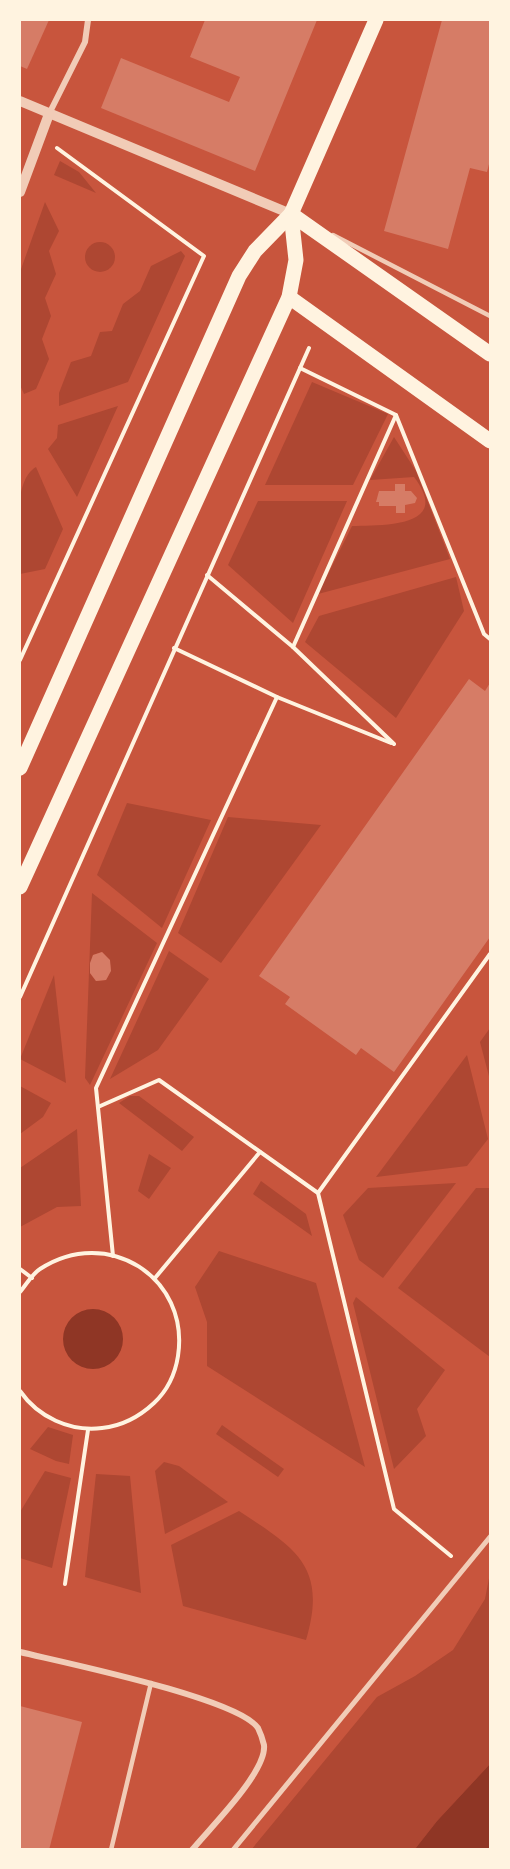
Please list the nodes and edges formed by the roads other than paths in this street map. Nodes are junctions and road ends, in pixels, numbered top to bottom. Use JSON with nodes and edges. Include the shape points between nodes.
{"nodes":[{"id":1,"x":88,"y":20,"type":"edge"},
{"id":2,"x":376,"y":20,"type":"edge"},
{"id":3,"x":20,"y":101,"type":"edge"},
{"id":4,"x":49,"y":114,"type":"junction"},
{"id":5,"x":20,"y":192,"type":"edge"},
{"id":6,"x":291,"y":214,"type":"junction"},
{"id":7,"x":289,"y":297,"type":"junction"},
{"id":8,"x":490,"y":316,"type":"edge"},
{"id":9,"x":490,"y":354,"type":"edge"},
{"id":10,"x":490,"y":441,"type":"edge"},
{"id":11,"x":20,"y":768,"type":"edge"},
{"id":12,"x":20,"y":887,"type":"edge"},
{"id":13,"x":490,"y":1537,"type":"edge"},
{"id":14,"x":20,"y":1652,"type":"edge"},
{"id":15,"x":150,"y":1683,"type":"junction"},
{"id":16,"x":111,"y":1850,"type":"edge"},
{"id":17,"x":192,"y":1850,"type":"edge"},
{"id":18,"x":233,"y":1850,"type":"edge"}],
"edges":[{"from":1,"to":4,"type":"street","via":[[85,42]]},
{"from":2,"to":6,"type":"main road"},
{"from":3,"to":4,"type":"street"},
{"from":4,"to":5,"type":"street"},
{"from":4,"to":6,"type":"street"},
{"from":6,"to":7,"type":"main road","via":[[296,260]]},
{"from":6,"to":8,"type":"lane"},
{"from":6,"to":9,"type":"main road"},
{"from":6,"to":11,"type":"main road","via":[[255,251],[239,276]]},
{"from":7,"to":10,"type":"main road"},
{"from":7,"to":12,"type":"main road"},
{"from":13,"to":18,"type":"street"},
{"from":14,"to":15,"type":"street"},
{"from":15,"to":16,"type":"lane"},
{"from":15,"to":17,"type":"street","via":[[237,1712],[258,1728],[264,1746],[259,1766]]}]}
